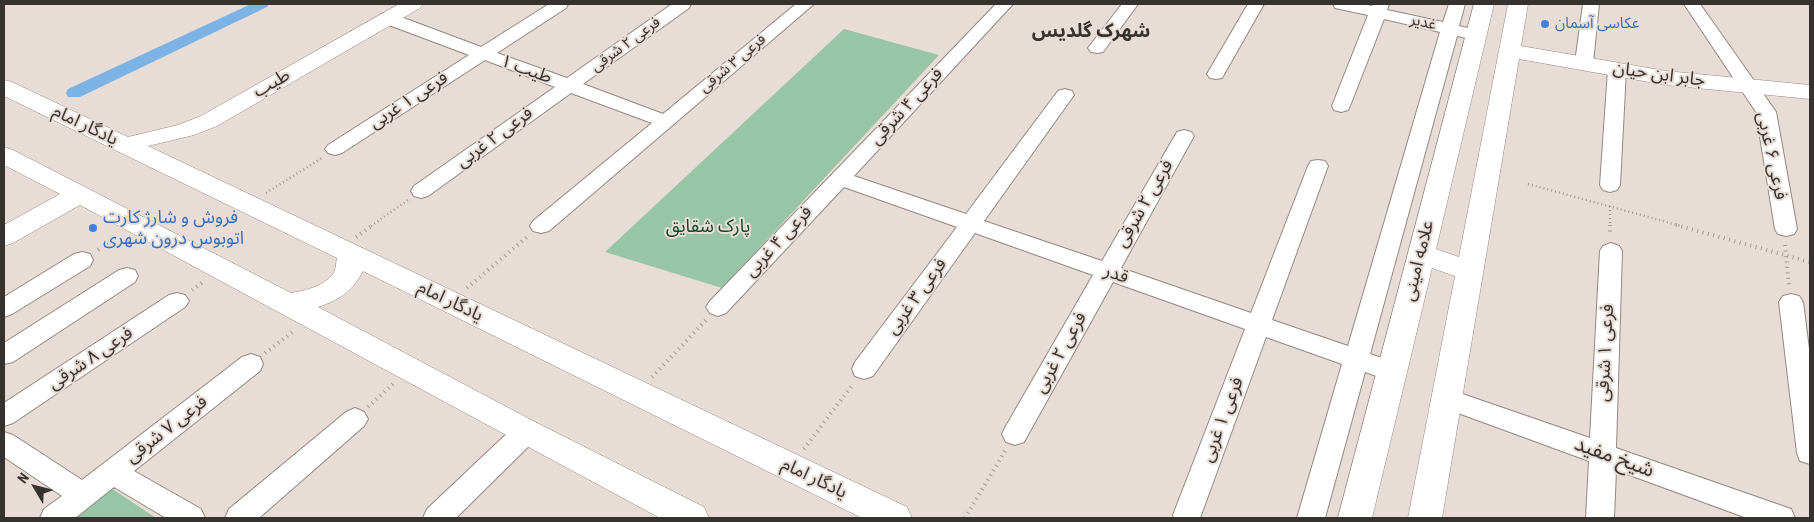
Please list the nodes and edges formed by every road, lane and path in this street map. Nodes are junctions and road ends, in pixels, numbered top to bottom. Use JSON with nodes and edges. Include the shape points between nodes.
{"nodes":[{"id":1,"x":413,"y":4,"type":"edge"},
{"id":2,"x":560,"y":4,"type":"edge"},
{"id":3,"x":683,"y":4,"type":"edge"},
{"id":4,"x":1004,"y":4,"type":"edge"},
{"id":5,"x":1130,"y":4,"type":"edge"},
{"id":6,"x":1256,"y":4,"type":"edge"},
{"id":7,"x":1341,"y":4,"type":"edge"},
{"id":8,"x":1458,"y":4,"type":"edge"},
{"id":9,"x":1484,"y":4,"type":"edge"},
{"id":10,"x":1518,"y":4,"type":"edge"},
{"id":11,"x":1592,"y":4,"type":"edge"},
{"id":12,"x":1692,"y":4,"type":"edge"},
{"id":13,"x":804,"y":6,"type":"edge"},
{"id":14,"x":1379,"y":8,"type":"edge"},
{"id":15,"x":388,"y":18,"type":"junction"},
{"id":16,"x":1463,"y":32,"type":"junction"},
{"id":17,"x":1097,"y":48,"type":"dead end"},
{"id":18,"x":1510,"y":51,"type":"junction"},
{"id":19,"x":483,"y":54,"type":"junction"},
{"id":20,"x":1584,"y":63,"type":"junction"},
{"id":21,"x":1617,"y":70,"type":"junction"},
{"id":22,"x":1216,"y":74,"type":"dead end"},
{"id":23,"x":568,"y":86,"type":"junction"},
{"id":24,"x":1748,"y":86,"type":"junction"},
{"id":25,"x":4,"y":87,"type":"edge"},
{"id":26,"x":1810,"y":92,"type":"edge"},
{"id":27,"x":1065,"y":95,"type":"dead end"},
{"id":28,"x":1341,"y":106,"type":"dead end"},
{"id":29,"x":209,"y":121,"type":"junction"},
{"id":30,"x":664,"y":121,"type":"junction"},
{"id":31,"x":1184,"y":136,"type":"dead end"},
{"id":32,"x":124,"y":145,"type":"junction"},
{"id":33,"x":335,"y":149,"type":"joint"},
{"id":34,"x":4,"y":155,"type":"edge"},
{"id":35,"x":1318,"y":166,"type":"dead end"},
{"id":36,"x":176,"y":170,"type":"junction"},
{"id":37,"x":840,"y":178,"type":"junction"},
{"id":38,"x":1528,"y":184,"type":"dead end"},
{"id":39,"x":1610,"y":185,"type":"joint"},
{"id":40,"x":421,"y":191,"type":"joint"},
{"id":41,"x":80,"y":194,"type":"junction"},
{"id":42,"x":249,"y":205,"type":"junction"},
{"id":43,"x":1610,"y":206,"type":"junction"},
{"id":44,"x":138,"y":224,"type":"junction"},
{"id":45,"x":971,"y":224,"type":"junction"},
{"id":46,"x":541,"y":226,"type":"joint"},
{"id":47,"x":1786,"y":229,"type":"joint"},
{"id":48,"x":4,"y":237,"type":"edge"},
{"id":49,"x":345,"y":251,"type":"junction"},
{"id":50,"x":1611,"y":251,"type":"joint"},
{"id":51,"x":1421,"y":254,"type":"junction"},
{"id":52,"x":1785,"y":255,"type":"junction"},
{"id":53,"x":82,"y":260,"type":"joint"},
{"id":54,"x":1810,"y":262,"type":"edge"},
{"id":55,"x":222,"y":268,"type":"junction"},
{"id":56,"x":1470,"y":271,"type":"junction"},
{"id":57,"x":1107,"y":272,"type":"junction"},
{"id":58,"x":127,"y":276,"type":"dead end"},
{"id":59,"x":177,"y":301,"type":"joint"},
{"id":60,"x":450,"y":302,"type":"junction"},
{"id":61,"x":1791,"y":302,"type":"joint"},
{"id":62,"x":718,"y":307,"type":"joint"},
{"id":63,"x":4,"y":308,"type":"edge"},
{"id":64,"x":301,"y":310,"type":"junction"},
{"id":65,"x":1258,"y":325,"type":"junction"},
{"id":66,"x":4,"y":355,"type":"edge"},
{"id":67,"x":1357,"y":359,"type":"junction"},
{"id":68,"x":251,"y":364,"type":"joint"},
{"id":69,"x":410,"y":368,"type":"junction"},
{"id":70,"x":864,"y":369,"type":"joint"},
{"id":71,"x":1391,"y":371,"type":"junction"},
{"id":72,"x":637,"y":393,"type":"junction"},
{"id":73,"x":1448,"y":399,"type":"junction"},
{"id":74,"x":4,"y":416,"type":"edge"},
{"id":75,"x":355,"y":419,"type":"joint"},
{"id":76,"x":526,"y":432,"type":"junction"},
{"id":77,"x":1015,"y":434,"type":"joint"},
{"id":78,"x":4,"y":443,"type":"edge"},
{"id":79,"x":1810,"y":453,"type":"edge"},
{"id":80,"x":1602,"y":454,"type":"junction"},
{"id":81,"x":790,"y":467,"type":"junction"},
{"id":82,"x":113,"y":473,"type":"junction"},
{"id":83,"x":83,"y":495,"type":"junction"},
{"id":84,"x":1187,"y":515,"type":"dead end"},
{"id":85,"x":54,"y":518,"type":"edge"},
{"id":86,"x":191,"y":518,"type":"edge"},
{"id":87,"x":239,"y":518,"type":"edge"},
{"id":88,"x":437,"y":518,"type":"edge"},
{"id":89,"x":692,"y":518,"type":"edge"},
{"id":90,"x":895,"y":518,"type":"edge"},
{"id":91,"x":965,"y":518,"type":"edge"},
{"id":92,"x":1312,"y":518,"type":"edge"},
{"id":93,"x":1354,"y":518,"type":"edge"},
{"id":94,"x":1426,"y":518,"type":"edge"},
{"id":95,"x":1600,"y":518,"type":"edge"},
{"id":96,"x":1781,"y":518,"type":"edge"}],
"edges":[{"from":1,"to":15,"type":"main road","name":"طیب"},
{"from":2,"to":19,"type":"street"},
{"from":3,"to":23,"type":"street","name":"فرعی ۲ شرقی"},
{"from":4,"to":37,"type":"street","name":"فرعی ۴ شرقی"},
{"from":5,"to":17,"type":"street"},
{"from":6,"to":22,"type":"street"},
{"from":7,"to":14,"type":"street","name":"غدیر"},
{"from":8,"to":16,"type":"street"},
{"from":9,"to":16,"type":"main road","name":"علامه امینی"},
{"from":10,"to":18,"type":"main road"},
{"from":11,"to":20,"type":"street"},
{"from":12,"to":24,"type":"street"},
{"from":13,"to":30,"type":"street","name":"فرعی ۳ شرقی"},
{"from":14,"to":16,"type":"street","name":"غدیر"},
{"from":14,"to":28,"type":"street"},
{"from":15,"to":19,"type":"street","name":"طیب ۱"},
{"from":15,"to":29,"type":"main road","name":"طیب"},
{"from":16,"to":51,"type":"main road","name":"علامه امینی"},
{"from":16,"to":67,"type":"street"},
{"from":18,"to":20,"type":"main road","name":"جابر ابن حیان"},
{"from":18,"to":56,"type":"main road"},
{"from":19,"to":23,"type":"street","name":"طیب ۱"},
{"from":19,"to":33,"type":"street","name":"فرعی ۱ غربی"},
{"from":20,"to":21,"type":"main road","name":"جابر ابن حیان"},
{"from":21,"to":24,"type":"main road","name":"جابر ابن حیان"},
{"from":21,"to":39,"type":"street"},
{"from":23,"to":30,"type":"street","name":"طیب ۱"},
{"from":23,"to":40,"type":"street","name":"فرعی ۲ غربی"},
{"from":24,"to":26,"type":"main road","name":"جابر ابن حیان"},
{"from":24,"to":47,"type":"street","name":"فرعی ۶ غربی","via":[[1766,112]]},
{"from":25,"to":32,"type":"main road","name":"یادگار امام"},
{"from":27,"to":45,"type":"street"},
{"from":29,"to":32,"type":"main road","name":"طیب"},
{"from":29,"to":36,"type":"main road","via":[[178,141],[171,155]]},
{"from":30,"to":46,"type":"street"},
{"from":31,"to":57,"type":"street","name":"فرعی ۲ شرقی"},
{"from":32,"to":36,"type":"main road","name":"یادگار امام"},
{"from":33,"to":42,"type":"path"},
{"from":34,"to":41,"type":"main road"},
{"from":35,"to":65,"type":"street"},
{"from":36,"to":42,"type":"main road","name":"یادگار امام"},
{"from":37,"to":45,"type":"street","name":"قدر"},
{"from":37,"to":62,"type":"street","name":"فرعی ۴ غربی"},
{"from":38,"to":43,"type":"path"},
{"from":39,"to":43,"type":"path"},
{"from":40,"to":49,"type":"path"},
{"from":41,"to":44,"type":"main road"},
{"from":41,"to":48,"type":"main road"},
{"from":42,"to":49,"type":"main road","name":"یادگار امام"},
{"from":43,"to":50,"type":"path"},
{"from":43,"to":52,"type":"path"},
{"from":44,"to":53,"type":"path"},
{"from":44,"to":55,"type":"main road"},
{"from":45,"to":57,"type":"street","name":"قدر"},
{"from":45,"to":70,"type":"street","name":"فرعی ۳ غربی"},
{"from":46,"to":60,"type":"path"},
{"from":47,"to":52,"type":"path"},
{"from":49,"to":60,"type":"main road","name":"یادگار امام"},
{"from":49,"to":64,"type":"main road","via":[[349,271],[335,286],[308,301]]},
{"from":50,"to":80,"type":"street","name":"فرعی ۱ شرقی"},
{"from":51,"to":56,"type":"main road"},
{"from":51,"to":71,"type":"main road","name":"علامه امینی"},
{"from":52,"to":54,"type":"path"},
{"from":52,"to":61,"type":"path"},
{"from":53,"to":63,"type":"street"},
{"from":55,"to":59,"type":"path"},
{"from":55,"to":64,"type":"main road"},
{"from":56,"to":73,"type":"main road"},
{"from":57,"to":65,"type":"street","name":"قدر"},
{"from":57,"to":77,"type":"street","name":"فرعی ۲ غربی"},
{"from":58,"to":66,"type":"street"},
{"from":59,"to":74,"type":"street","name":"فرعی ۸ شرقی"},
{"from":60,"to":72,"type":"main road","name":"یادگار امام"},
{"from":61,"to":79,"type":"street"},
{"from":62,"to":72,"type":"path"},
{"from":64,"to":68,"type":"path"},
{"from":64,"to":69,"type":"main road"},
{"from":65,"to":67,"type":"street","name":"قدر"},
{"from":65,"to":84,"type":"street","name":"فرعی ۱ غربی"},
{"from":67,"to":71,"type":"street","name":"قدر"},
{"from":67,"to":92,"type":"street"},
{"from":68,"to":82,"type":"street","name":"فرعی ۷ شرقی"},
{"from":69,"to":75,"type":"path"},
{"from":69,"to":76,"type":"main road"},
{"from":70,"to":81,"type":"path"},
{"from":71,"to":93,"type":"main road","name":"علامه امینی"},
{"from":72,"to":81,"type":"main road","name":"یادگار امام"},
{"from":73,"to":80,"type":"street","name":"شیخ مفید"},
{"from":73,"to":94,"type":"main road"},
{"from":75,"to":87,"type":"street"},
{"from":76,"to":88,"type":"street"},
{"from":76,"to":89,"type":"main road"},
{"from":77,"to":91,"type":"path"},
{"from":78,"to":83,"type":"street"},
{"from":80,"to":95,"type":"street"},
{"from":80,"to":96,"type":"street","name":"شیخ مفید"},
{"from":81,"to":90,"type":"main road","name":"یادگار امام"},
{"from":82,"to":83,"type":"street","name":"فرعی ۷ شرقی"},
{"from":82,"to":86,"type":"street"},
{"from":83,"to":85,"type":"street","name":"فرعی ۷ شرقی"}]}
